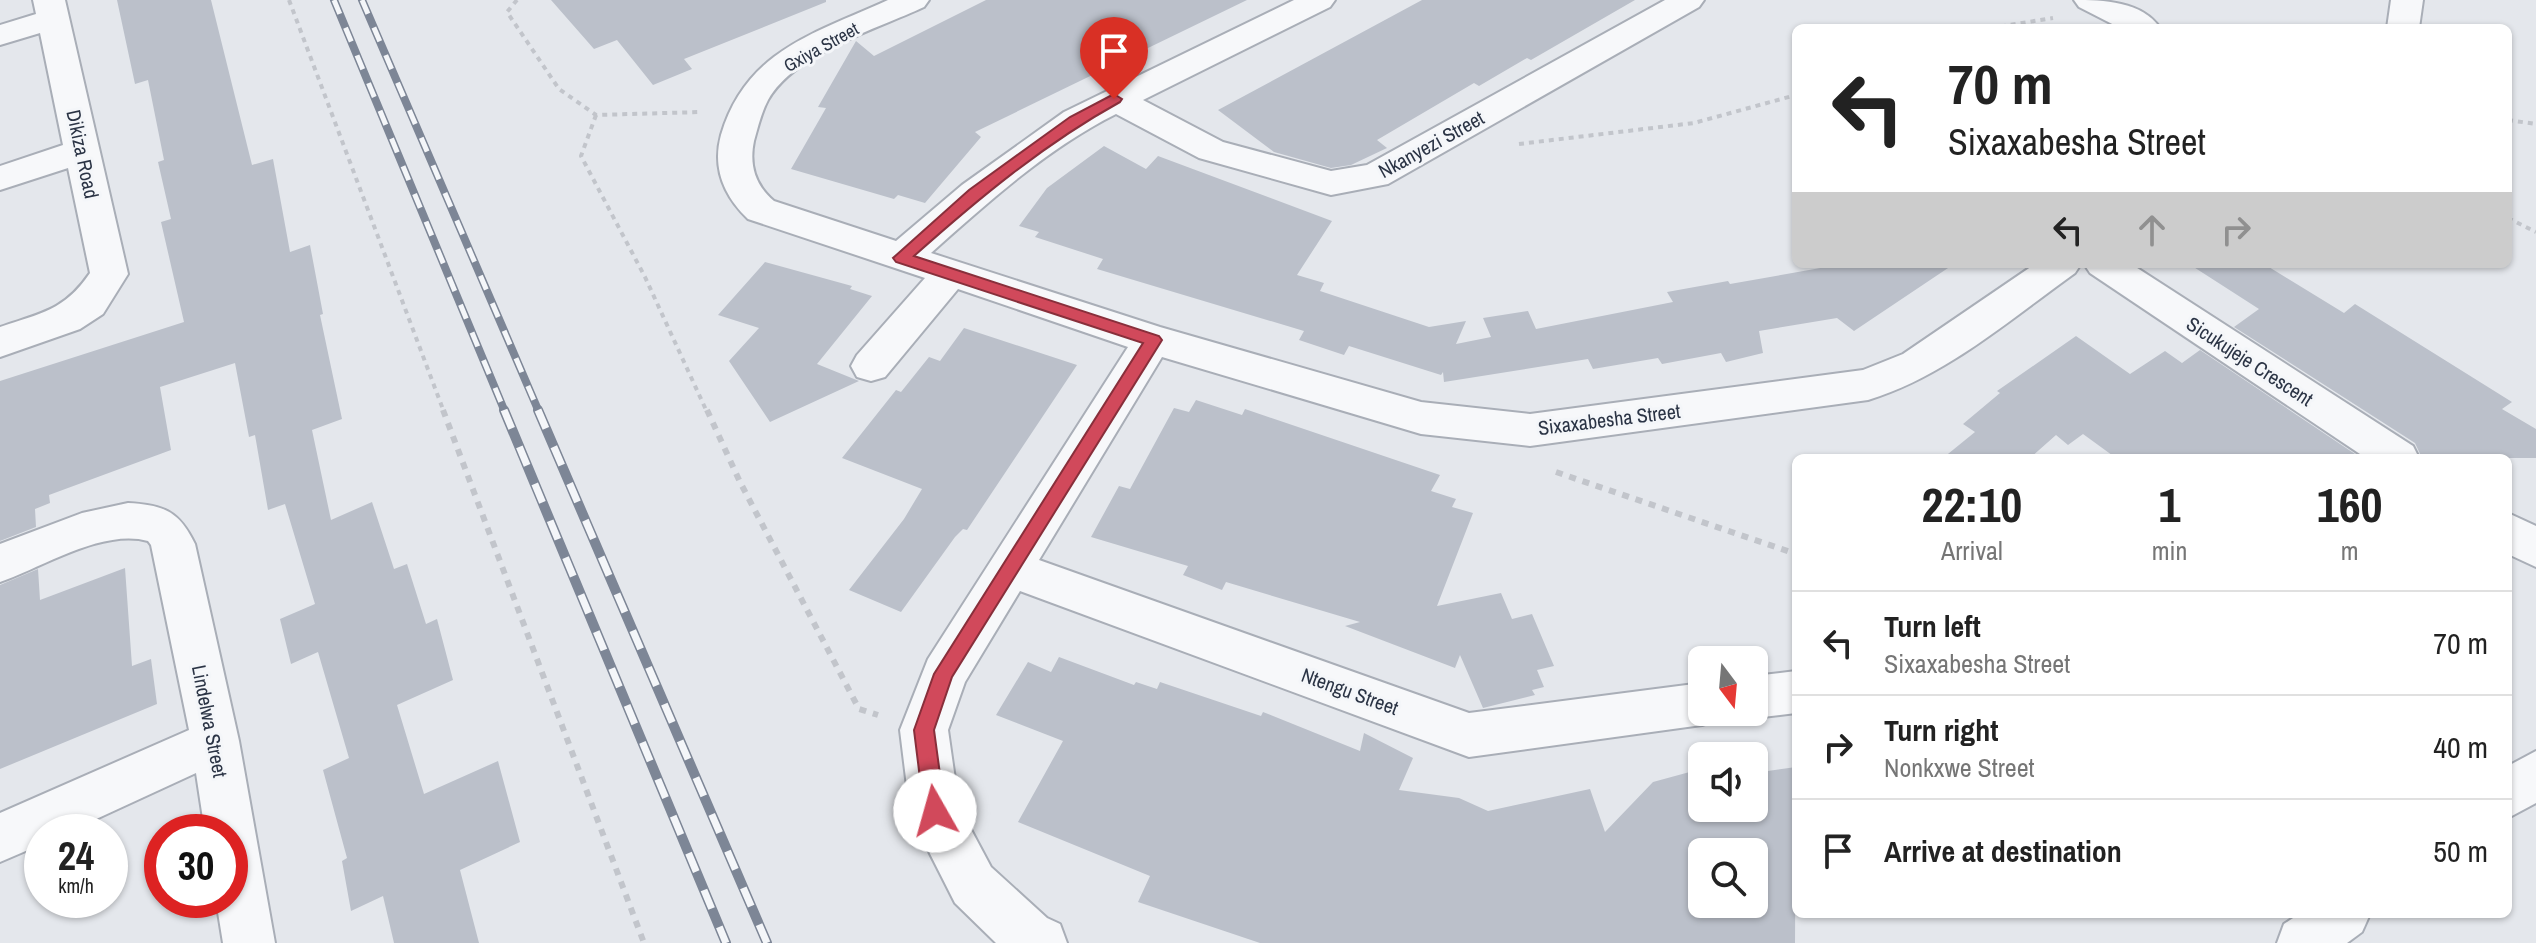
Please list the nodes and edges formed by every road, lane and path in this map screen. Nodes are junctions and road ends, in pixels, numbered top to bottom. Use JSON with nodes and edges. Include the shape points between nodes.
{"nodes":[{"id":1,"x":289,"y":0,"type":"edge"},
{"id":2,"x":517,"y":0,"type":"edge"},
{"id":3,"x":913,"y":0,"type":"edge"},
{"id":4,"x":1319,"y":0,"type":"edge"},
{"id":5,"x":1688,"y":0,"type":"edge"},
{"id":6,"x":2090,"y":0,"type":"edge"},
{"id":7,"x":2407,"y":0,"type":"edge"},
{"id":8,"x":52,"y":10,"type":"edge"},
{"id":9,"x":2136,"y":24,"type":"edge"},
{"id":10,"x":2404,"y":24,"type":"edge"},
{"id":11,"x":0,"y":35,"type":"edge"},
{"id":12,"x":1792,"y":97,"type":"edge"},
{"id":13,"x":1114,"y":99,"type":"junction"},
{"id":14,"x":745,"y":112,"type":"junction"},
{"id":15,"x":596,"y":115,"type":"junction"},
{"id":16,"x":2512,"y":121,"type":"edge"},
{"id":17,"x":2536,"y":124,"type":"edge"},
{"id":18,"x":1513,"y":144,"type":"dead end"},
{"id":19,"x":83,"y":151,"type":"junction"},
{"id":20,"x":0,"y":178,"type":"edge"},
{"id":21,"x":2512,"y":220,"type":"edge"},
{"id":22,"x":2536,"y":232,"type":"edge"},
{"id":23,"x":901,"y":258,"type":"junction"},
{"id":24,"x":2056,"y":268,"type":"edge"},
{"id":25,"x":2109,"y":268,"type":"edge"},
{"id":26,"x":949,"y":275,"type":"junction"},
{"id":27,"x":1153,"y":340,"type":"junction"},
{"id":28,"x":0,"y":342,"type":"edge"},
{"id":29,"x":871,"y":366,"type":"dead end"},
{"id":30,"x":1530,"y":430,"type":"junction"},
{"id":31,"x":2392,"y":454,"type":"edge"},
{"id":32,"x":2512,"y":534,"type":"edge"},
{"id":33,"x":2536,"y":549,"type":"edge"},
{"id":34,"x":1792,"y":553,"type":"edge"},
{"id":35,"x":0,"y":564,"type":"edge"},
{"id":36,"x":1009,"y":568,"type":"junction"},
{"id":37,"x":1792,"y":692,"type":"edge"},
{"id":38,"x":1768,"y":695,"type":"edge"},
{"id":39,"x":1688,"y":706,"type":"edge"},
{"id":40,"x":924,"y":730,"type":"junction"},
{"id":41,"x":215,"y":741,"type":"junction"},
{"id":42,"x":2536,"y":774,"type":"edge"},
{"id":43,"x":2512,"y":792,"type":"edge"},
{"id":44,"x":0,"y":838,"type":"edge"},
{"id":45,"x":2338,"y":918,"type":"edge"},
{"id":46,"x":249,"y":943,"type":"edge"},
{"id":47,"x":644,"y":943,"type":"edge"},
{"id":48,"x":1041,"y":943,"type":"edge"},
{"id":49,"x":2303,"y":943,"type":"edge"}],
"edges":[{"from":1,"to":47,"type":"path"},
{"from":2,"to":15,"type":"path","via":[[507,12],[559,89]]},
{"from":3,"to":14,"type":"street","name":"Gxiya Street","via":[[803,52],[763,83]]},
{"from":4,"to":13,"type":"street"},
{"from":5,"to":13,"type":"street","name":"Nkanyezi Street","via":[[1376,176],[1331,183],[1211,150]]},
{"from":6,"to":9,"type":"street"},
{"from":7,"to":10,"type":"street"},
{"from":8,"to":11,"type":"street"},
{"from":8,"to":19,"type":"street","name":"Dikiza Road"},
{"from":12,"to":18,"type":"path","via":[[1648,133]]},
{"from":13,"to":23,"type":"street","via":[[1076,120],[975,194]]},
{"from":14,"to":15,"type":"path"},
{"from":14,"to":23,"type":"street","name":"Sixaxabesha Street","via":[[733,160],[747,199],[761,210]]},
{"from":15,"to":40,"type":"path","via":[[581,156],[645,277],[740,482],[859,709]]},
{"from":16,"to":17,"type":"path"},
{"from":19,"to":20,"type":"street"},
{"from":19,"to":28,"type":"street","name":"Dikiza Road","via":[[109,274],[89,304],[66,319]]},
{"from":21,"to":22,"type":"path"},
{"from":23,"to":26,"type":"street","name":"Sixaxabesha Street"},
{"from":24,"to":30,"type":"street","name":"Sixaxabesha Street","via":[[1917,365],[1868,385]]},
{"from":25,"to":31,"type":"street","name":"Sicukujeje Crescent"},
{"from":26,"to":27,"type":"street","name":"Sixaxabesha Street"},
{"from":26,"to":29,"type":"street"},
{"from":27,"to":30,"type":"street","name":"Sixaxabesha Street","via":[[1421,418]]},
{"from":27,"to":36,"type":"street"},
{"from":30,"to":34,"type":"path","via":[[1545,468]]},
{"from":32,"to":33,"type":"street"},
{"from":35,"to":41,"type":"street","name":"Lindelwa Street","via":[[107,523],[139,520],[163,528],[173,544]]},
{"from":36,"to":39,"type":"street","name":"Ntengu Street","via":[[1469,735]]},
{"from":36,"to":40,"type":"street","via":[[944,674]]},
{"from":37,"to":38,"type":"street"},
{"from":40,"to":48,"type":"street","via":[[935,811],[973,885]]},
{"from":41,"to":44,"type":"street"},
{"from":41,"to":46,"type":"street","name":"Lindelwa Street"},
{"from":42,"to":43,"type":"street"},
{"from":45,"to":49,"type":"street"}]}
